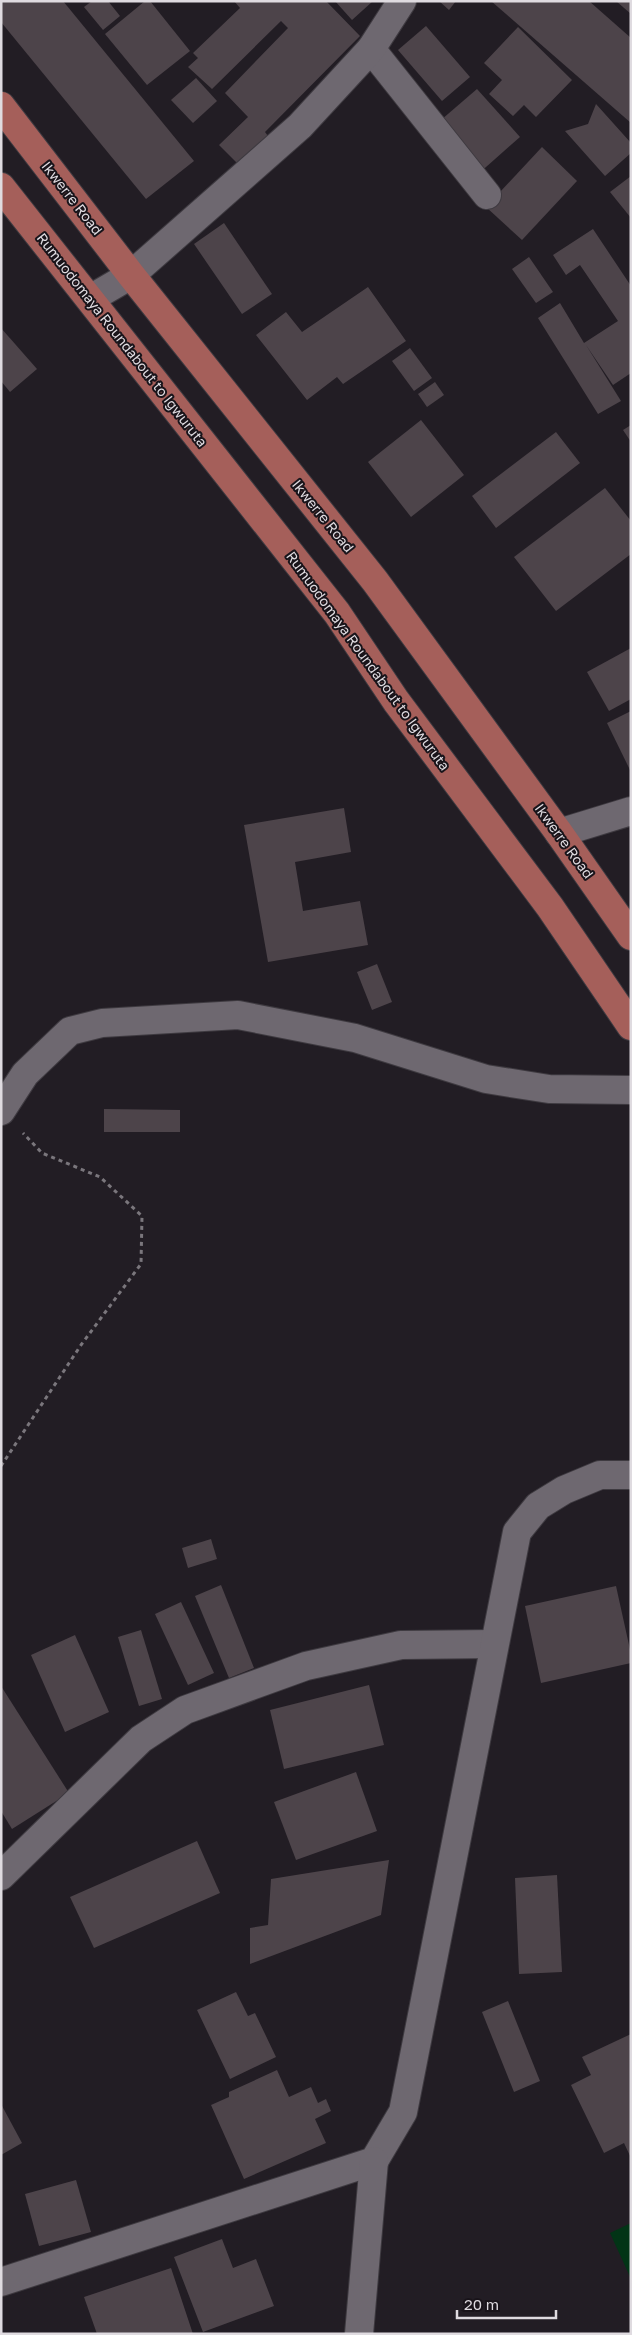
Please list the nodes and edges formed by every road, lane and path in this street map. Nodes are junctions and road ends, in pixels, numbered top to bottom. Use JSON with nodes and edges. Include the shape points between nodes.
{"nodes":[{"id":1,"x":402,"y":1,"type":"edge"},
{"id":2,"x":371,"y":49,"type":"junction"},
{"id":3,"x":1,"y":106,"type":"edge"},
{"id":4,"x":1,"y":187,"type":"edge"},
{"id":5,"x":487,"y":195,"type":"dead end"},
{"id":6,"x":131,"y":275,"type":"junction"},
{"id":7,"x":90,"y":299,"type":"junction"},
{"id":8,"x":631,"y":811,"type":"edge"},
{"id":9,"x":559,"y":834,"type":"junction"},
{"id":10,"x":631,"y":936,"type":"edge"},
{"id":11,"x":631,"y":1026,"type":"edge"},
{"id":12,"x":631,"y":1090,"type":"edge"},
{"id":13,"x":2,"y":1111,"type":"edge"},
{"id":14,"x":1,"y":1466,"type":"edge"},
{"id":15,"x":631,"y":1475,"type":"edge"},
{"id":16,"x":494,"y":1644,"type":"junction"},
{"id":17,"x":1,"y":1876,"type":"edge"},
{"id":18,"x":374,"y":2161,"type":"junction"},
{"id":19,"x":1,"y":2282,"type":"edge"},
{"id":20,"x":359,"y":2334,"type":"edge"}],
"edges":[{"from":1,"to":2,"type":"street"},
{"from":2,"to":5,"type":"street"},
{"from":2,"to":6,"type":"street","via":[[300,126]]},
{"from":3,"to":6,"type":"main road","name":"Ikwerre Road"},
{"from":4,"to":7,"type":"main road","name":"Rumuodomaya Roundabout to Igwuruta"},
{"from":6,"to":7,"type":"street"},
{"from":6,"to":9,"type":"main road","name":"Ikwerre Road","via":[[375,580]]},
{"from":7,"to":11,"type":"main road","name":"Rumuodomaya Roundabout to Igwuruta","via":[[338,613],[396,701],[550,906]]},
{"from":8,"to":9,"type":"street"},
{"from":9,"to":10,"type":"main road","name":"Ikwerre Road"},
{"from":12,"to":13,"type":"street","via":[[549,1089],[486,1079],[355,1038],[238,1015],[102,1023],[70,1031],[25,1074]]},
{"from":13,"to":14,"type":"path","via":[[42,1153],[100,1177],[142,1216],[141,1264],[80,1346]]},
{"from":15,"to":16,"type":"street","via":[[600,1475],[564,1490],[538,1506],[517,1532]]},
{"from":16,"to":17,"type":"street","via":[[401,1645],[306,1666],[185,1710],[141,1739]]},
{"from":16,"to":18,"type":"street","via":[[403,2112]]},
{"from":18,"to":19,"type":"street"},
{"from":18,"to":20,"type":"street"}]}
